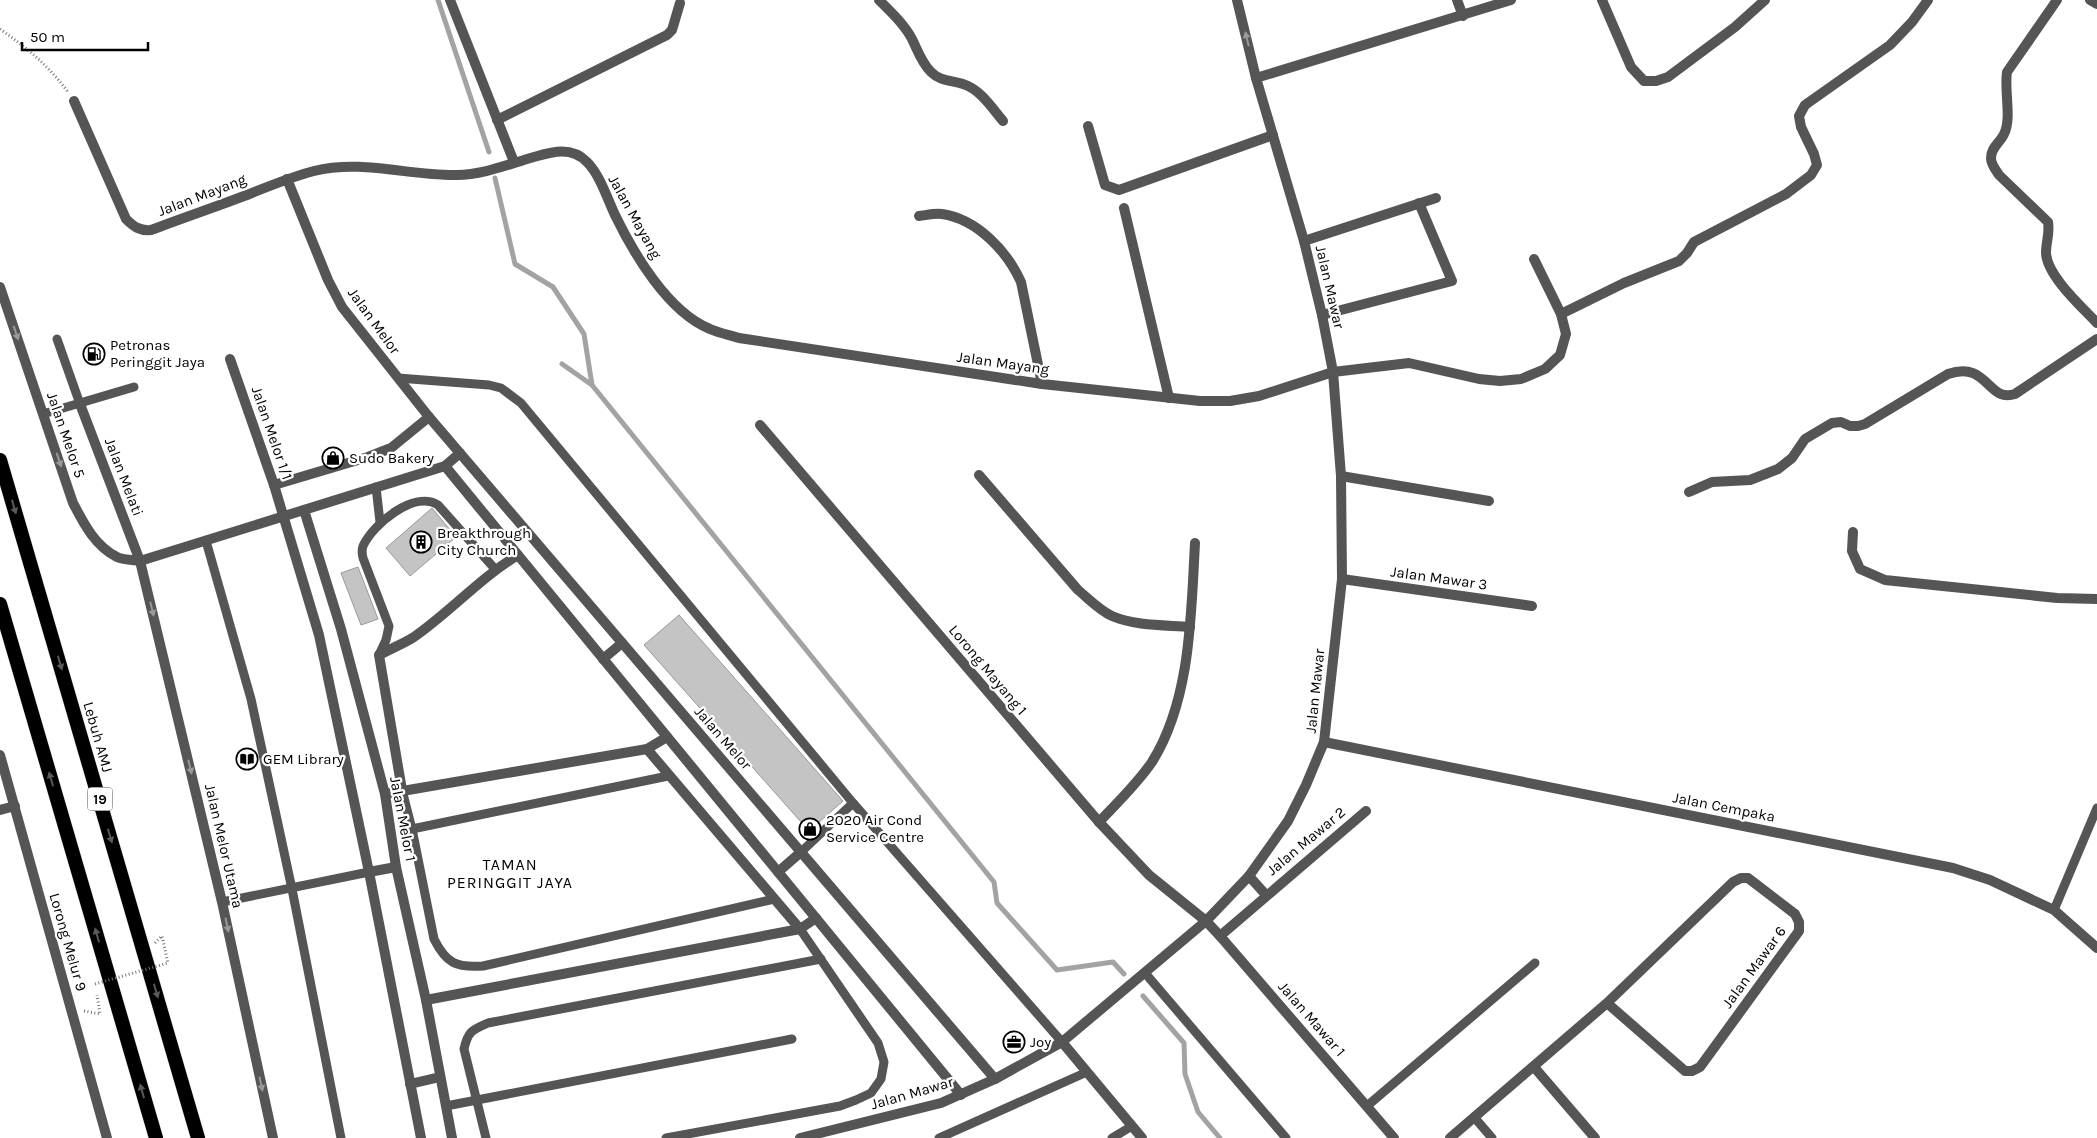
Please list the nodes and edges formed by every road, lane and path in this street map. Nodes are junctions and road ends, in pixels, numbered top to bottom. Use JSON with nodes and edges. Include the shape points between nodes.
{"nodes":[{"id":1,"x":450,"y":0,"type":"edge"},
{"id":2,"x":880,"y":0,"type":"edge"},
{"id":3,"x":1237,"y":0,"type":"edge"},
{"id":4,"x":1457,"y":0,"type":"edge"},
{"id":5,"x":1511,"y":0,"type":"edge"},
{"id":6,"x":1602,"y":0,"type":"edge"},
{"id":7,"x":1765,"y":0,"type":"edge"},
{"id":8,"x":1928,"y":0,"type":"edge"},
{"id":9,"x":2057,"y":0,"type":"edge"},
{"id":10,"x":2090,"y":0,"type":"edge"},
{"id":11,"x":680,"y":3,"type":"dead end"},
{"id":12,"x":2097,"y":4,"type":"edge"},
{"id":13,"x":1463,"y":16,"type":"junction"},
{"id":14,"x":0,"y":29,"type":"edge"},
{"id":15,"x":1256,"y":78,"type":"junction"},
{"id":16,"x":74,"y":101,"type":"joint"},
{"id":17,"x":498,"y":120,"type":"junction"},
{"id":18,"x":1003,"y":120,"type":"dead end"},
{"id":19,"x":1088,"y":126,"type":"dead end"},
{"id":20,"x":1273,"y":135,"type":"junction"},
{"id":21,"x":514,"y":162,"type":"junction"},
{"id":22,"x":287,"y":179,"type":"junction"},
{"id":23,"x":1436,"y":198,"type":"dead end"},
{"id":24,"x":1419,"y":203,"type":"junction"},
{"id":25,"x":1124,"y":208,"type":"dead end"},
{"id":26,"x":919,"y":216,"type":"dead end"},
{"id":27,"x":1304,"y":241,"type":"junction"},
{"id":28,"x":1534,"y":260,"type":"dead end"},
{"id":29,"x":0,"y":287,"type":"edge"},
{"id":30,"x":1561,"y":314,"type":"junction"},
{"id":31,"x":1322,"y":315,"type":"junction"},
{"id":32,"x":2097,"y":323,"type":"edge"},
{"id":33,"x":57,"y":339,"type":"dead end"},
{"id":34,"x":2097,"y":339,"type":"edge"},
{"id":35,"x":230,"y":359,"type":"dead end"},
{"id":36,"x":1333,"y":372,"type":"junction"},
{"id":37,"x":398,"y":378,"type":"junction"},
{"id":38,"x":1042,"y":384,"type":"junction"},
{"id":39,"x":134,"y":387,"type":"dead end"},
{"id":40,"x":1169,"y":398,"type":"junction"},
{"id":41,"x":80,"y":404,"type":"junction"},
{"id":42,"x":43,"y":414,"type":"junction"},
{"id":43,"x":429,"y":417,"type":"junction"},
{"id":44,"x":760,"y":425,"type":"dead end"},
{"id":45,"x":460,"y":452,"type":"junction"},
{"id":46,"x":0,"y":460,"type":"edge"},
{"id":47,"x":445,"y":466,"type":"junction"},
{"id":48,"x":979,"y":475,"type":"dead end"},
{"id":49,"x":1341,"y":476,"type":"junction"},
{"id":50,"x":274,"y":485,"type":"junction"},
{"id":51,"x":376,"y":487,"type":"junction"},
{"id":52,"x":1688,"y":492,"type":"dead end"},
{"id":53,"x":1489,"y":501,"type":"dead end"},
{"id":54,"x":304,"y":510,"type":"junction"},
{"id":55,"x":283,"y":517,"type":"junction"},
{"id":56,"x":380,"y":522,"type":"junction"},
{"id":57,"x":1852,"y":532,"type":"dead end"},
{"id":58,"x":206,"y":541,"type":"junction"},
{"id":59,"x":1195,"y":543,"type":"dead end"},
{"id":60,"x":518,"y":555,"type":"junction"},
{"id":61,"x":140,"y":561,"type":"junction"},
{"id":62,"x":495,"y":569,"type":"junction"},
{"id":63,"x":1342,"y":580,"type":"junction"},
{"id":64,"x":2097,"y":599,"type":"edge"},
{"id":65,"x":0,"y":604,"type":"edge"},
{"id":66,"x":1532,"y":606,"type":"dead end"},
{"id":67,"x":1190,"y":627,"type":"junction"},
{"id":68,"x":622,"y":643,"type":"junction"},
{"id":69,"x":379,"y":655,"type":"junction"},
{"id":70,"x":603,"y":659,"type":"junction"},
{"id":71,"x":667,"y":737,"type":"junction"},
{"id":72,"x":1324,"y":742,"type":"junction"},
{"id":73,"x":647,"y":749,"type":"junction"},
{"id":74,"x":0,"y":755,"type":"edge"},
{"id":75,"x":668,"y":776,"type":"junction"},
{"id":76,"x":402,"y":790,"type":"junction"},
{"id":77,"x":384,"y":794,"type":"junction"},
{"id":78,"x":853,"y":802,"type":"junction"},
{"id":79,"x":15,"y":806,"type":"junction"},
{"id":80,"x":2097,"y":808,"type":"edge"},
{"id":81,"x":0,"y":810,"type":"edge"},
{"id":82,"x":1366,"y":810,"type":"dead end"},
{"id":83,"x":1099,"y":822,"type":"junction"},
{"id":84,"x":412,"y":829,"type":"junction"},
{"id":85,"x":801,"y":852,"type":"junction"},
{"id":86,"x":396,"y":867,"type":"junction"},
{"id":87,"x":369,"y":872,"type":"junction"},
{"id":88,"x":778,"y":872,"type":"junction"},
{"id":89,"x":1249,"y":876,"type":"junction"},
{"id":90,"x":292,"y":889,"type":"junction"},
{"id":91,"x":1266,"y":895,"type":"junction"},
{"id":92,"x":774,"y":899,"type":"junction"},
{"id":93,"x":222,"y":902,"type":"junction"},
{"id":94,"x":2054,"y":910,"type":"junction"},
{"id":95,"x":816,"y":918,"type":"junction"},
{"id":96,"x":1206,"y":921,"type":"junction"},
{"id":97,"x":800,"y":929,"type":"junction"},
{"id":98,"x":1220,"y":936,"type":"junction"},
{"id":99,"x":2097,"y":948,"type":"edge"},
{"id":100,"x":820,"y":959,"type":"junction"},
{"id":101,"x":168,"y":963,"type":"dead end"},
{"id":102,"x":1535,"y":963,"type":"dead end"},
{"id":103,"x":1145,"y":973,"type":"junction"},
{"id":104,"x":426,"y":1000,"type":"junction"},
{"id":105,"x":1607,"y":1003,"type":"junction"},
{"id":106,"x":72,"y":1009,"type":"junction"},
{"id":107,"x":792,"y":1039,"type":"dead end"},
{"id":108,"x":1062,"y":1042,"type":"junction"},
{"id":109,"x":1534,"y":1067,"type":"junction"},
{"id":110,"x":1087,"y":1072,"type":"junction"},
{"id":111,"x":440,"y":1078,"type":"junction"},
{"id":112,"x":995,"y":1079,"type":"junction"},
{"id":113,"x":410,"y":1084,"type":"junction"},
{"id":114,"x":961,"y":1095,"type":"junction"},
{"id":115,"x":476,"y":1099,"type":"junction"},
{"id":116,"x":446,"y":1106,"type":"junction"},
{"id":117,"x":1367,"y":1106,"type":"junction"},
{"id":118,"x":1474,"y":1117,"type":"junction"},
{"id":119,"x":1132,"y":1126,"type":"junction"},
{"id":120,"x":822,"y":1136,"type":"edge"},
{"id":121,"x":107,"y":1138,"type":"edge"},
{"id":122,"x":156,"y":1138,"type":"edge"},
{"id":123,"x":198,"y":1138,"type":"edge"},
{"id":124,"x":273,"y":1138,"type":"edge"},
{"id":125,"x":341,"y":1138,"type":"edge"},
{"id":126,"x":421,"y":1138,"type":"edge"},
{"id":127,"x":452,"y":1138,"type":"edge"},
{"id":128,"x":486,"y":1138,"type":"edge"},
{"id":129,"x":666,"y":1138,"type":"edge"},
{"id":130,"x":800,"y":1138,"type":"edge"},
{"id":131,"x":938,"y":1138,"type":"edge"},
{"id":132,"x":1112,"y":1138,"type":"edge"},
{"id":133,"x":1142,"y":1138,"type":"edge"},
{"id":134,"x":1286,"y":1138,"type":"edge"},
{"id":135,"x":1394,"y":1138,"type":"edge"},
{"id":136,"x":1450,"y":1138,"type":"edge"},
{"id":137,"x":1492,"y":1138,"type":"edge"},
{"id":138,"x":1595,"y":1138,"type":"edge"}],
"edges":[{"from":1,"to":17,"type":"street"},
{"from":2,"to":18,"type":"street","via":[[899,20],[932,74],[947,82],[964,84],[978,93]]},
{"from":15,"to":3,"type":"street","name":"Jalan Mawar","one_way":true},
{"from":4,"to":13,"type":"street"},
{"from":5,"to":13,"type":"street"},
{"from":6,"to":7,"type":"street","via":[[1631,67],[1644,81],[1656,81],[1668,77]]},
{"from":8,"to":30,"type":"street","via":[[1890,45],[1805,105],[1799,116],[1814,154],[1816,165],[1811,176],[1786,194],[1694,242],[1679,261]]},
{"from":9,"to":32,"type":"street","via":[[2007,72],[2007,124],[1991,158],[2000,175],[2048,222],[2050,232],[2046,255],[2049,264],[2062,286]]},
{"from":10,"to":12,"type":"street"},
{"from":11,"to":17,"type":"street","via":[[672,30],[667,35]]},
{"from":13,"to":15,"type":"street"},
{"from":14,"to":16,"type":"path","via":[[46,65]]},
{"from":15,"to":20,"type":"street","name":"Jalan Mawar"},
{"from":16,"to":22,"type":"street","name":"Jalan Mayang","via":[[126,219],[143,231]]},
{"from":17,"to":21,"type":"street"},
{"from":19,"to":20,"type":"street","via":[[1105,185],[1119,190]]},
{"from":20,"to":27,"type":"street","name":"Jalan Mawar"},
{"from":21,"to":22,"type":"street","name":"Jalan Mayang","via":[[459,175],[353,165]]},
{"from":21,"to":38,"type":"street","name":"Jalan Mayang","via":[[562,151],[575,154],[586,162],[595,173],[640,260],[681,310],[708,329],[739,338]]},
{"from":22,"to":37,"type":"street","name":"Jalan Melor","via":[[342,307]]},
{"from":23,"to":24,"type":"street"},
{"from":24,"to":27,"type":"street"},
{"from":24,"to":31,"type":"street","via":[[1452,281]]},
{"from":25,"to":40,"type":"street"},
{"from":26,"to":38,"type":"street","via":[[940,213],[960,218],[981,231],[1014,267],[1021,282]]},
{"from":27,"to":31,"type":"street","name":"Jalan Mawar"},
{"from":28,"to":30,"type":"street","name":"Jalan Mayang"},
{"from":29,"to":42,"type":"street","name":"Jalan Melor 5","one_way":true},
{"from":30,"to":36,"type":"street","name":"Jalan Mayang","via":[[1566,334],[1560,355],[1545,369],[1521,379],[1479,379],[1409,363]]},
{"from":31,"to":36,"type":"street","name":"Jalan Mawar"},
{"from":33,"to":41,"type":"lane"},
{"from":34,"to":52,"type":"street","via":[[2014,394],[2002,394],[1970,370],[1959,370],[1865,424],[1850,426],[1841,422],[1815,432],[1778,469],[1750,480],[1712,482]]},
{"from":35,"to":50,"type":"street","name":"Jalan Melor 1/1"},
{"from":36,"to":40,"type":"street","name":"Jalan Mayang","via":[[1259,396],[1230,401]]},
{"from":36,"to":49,"type":"street","name":"Jalan Mawar"},
{"from":37,"to":43,"type":"street","name":"Jalan Melor"},
{"from":37,"to":78,"type":"lane","via":[[489,385],[501,388],[517,399]]},
{"from":38,"to":40,"type":"street","name":"Jalan Mayang"},
{"from":39,"to":41,"type":"lane"},
{"from":41,"to":42,"type":"lane"},
{"from":41,"to":61,"type":"street","name":"Jalan Melati"},
{"from":42,"to":61,"type":"street","name":"Jalan Melor 5","one_way":true,"via":[[84,526],[100,546],[118,558]]},
{"from":43,"to":45,"type":"street","name":"Jalan Melor"},
{"from":43,"to":50,"type":"street","via":[[390,448]]},
{"from":44,"to":83,"type":"street","name":"Lorong Mayang 1"},
{"from":45,"to":47,"type":"street"},
{"from":45,"to":68,"type":"street","name":"Jalan Melor"},
{"from":46,"to":123,"type":"highway","name":"Lebuh AMJ","number":"19","one_way":true},
{"from":47,"to":51,"type":"street"},
{"from":47,"to":60,"type":"street"},
{"from":48,"to":67,"type":"street","via":[[1078,590],[1095,605],[1112,616],[1129,621]]},
{"from":49,"to":53,"type":"street"},
{"from":49,"to":63,"type":"street","name":"Jalan Mawar"},
{"from":50,"to":55,"type":"street","name":"Jalan Melor 1/1"},
{"from":51,"to":54,"type":"street"},
{"from":51,"to":56,"type":"lane"},
{"from":54,"to":55,"type":"street"},
{"from":54,"to":77,"type":"street","name":"Jalan Melor 1","via":[[341,629]]},
{"from":55,"to":58,"type":"street"},
{"from":55,"to":87,"type":"street","name":"Jalan Melor 1/1","via":[[319,635]]},
{"from":56,"to":62,"type":"lane","via":[[409,504],[430,500],[438,504]]},
{"from":56,"to":69,"type":"lane","via":[[362,547],[363,558],[390,626]]},
{"from":57,"to":64,"type":"street","via":[[1852,551],[1860,569],[1885,580],[2057,598]]},
{"from":58,"to":61,"type":"street"},
{"from":58,"to":90,"type":"lane","via":[[251,699]]},
{"from":59,"to":67,"type":"street"},
{"from":60,"to":62,"type":"street"},
{"from":60,"to":70,"type":"street"},
{"from":61,"to":93,"type":"street","name":"Jalan Melor Utama","one_way":true},
{"from":62,"to":69,"type":"street","via":[[430,625]]},
{"from":63,"to":66,"type":"street","name":"Jalan Mawar 3"},
{"from":63,"to":72,"type":"street","name":"Jalan Mawar"},
{"from":122,"to":65,"type":"highway","one_way":true},
{"from":67,"to":83,"type":"street","via":[[1182,683],[1169,727],[1152,762]]},
{"from":68,"to":70,"type":"street"},
{"from":68,"to":85,"type":"street","name":"Jalan Melor"},
{"from":69,"to":76,"type":"street"},
{"from":70,"to":71,"type":"street"},
{"from":71,"to":73,"type":"street"},
{"from":71,"to":88,"type":"street"},
{"from":72,"to":89,"type":"street","name":"Jalan Mawar","via":[[1288,821]]},
{"from":72,"to":94,"type":"street","name":"Jalan Cempaka","via":[[1953,868],[1990,880]]},
{"from":73,"to":75,"type":"street"},
{"from":73,"to":76,"type":"street"},
{"from":74,"to":79,"type":"street","name":"Lorong Melur 9"},
{"from":75,"to":84,"type":"lane"},
{"from":75,"to":92,"type":"street"},
{"from":76,"to":77,"type":"street"},
{"from":76,"to":84,"type":"lane"},
{"from":77,"to":86,"type":"street","name":"Jalan Melor 1"},
{"from":78,"to":85,"type":"lane"},
{"from":78,"to":108,"type":"lane"},
{"from":79,"to":81,"type":"street"},
{"from":79,"to":106,"type":"street","name":"Lorong Melur 9"},
{"from":80,"to":94,"type":"lane"},
{"from":82,"to":91,"type":"street","name":"Jalan Mawar 2"},
{"from":83,"to":96,"type":"street","name":"Lorong Mayang 1","via":[[1149,875]]},
{"from":84,"to":92,"type":"lane","via":[[434,939],[442,954],[454,964],[468,967]]},
{"from":85,"to":88,"type":"street"},
{"from":85,"to":112,"type":"street","name":"Jalan Melor"},
{"from":86,"to":87,"type":"street"},
{"from":86,"to":104,"type":"street","name":"Jalan Melor 1"},
{"from":87,"to":90,"type":"lane"},
{"from":87,"to":113,"type":"street","name":"Jalan Melor 1/1"},
{"from":88,"to":95,"type":"street"},
{"from":89,"to":91,"type":"street","name":"Jalan Mawar 2"},
{"from":89,"to":96,"type":"street","name":"Jalan Mawar"},
{"from":90,"to":93,"type":"lane"},
{"from":90,"to":125,"type":"lane"},
{"from":91,"to":98,"type":"street","name":"Jalan Mawar 2"},
{"from":92,"to":97,"type":"street"},
{"from":93,"to":124,"type":"street","name":"Jalan Melor Utama","one_way":true},
{"from":94,"to":99,"type":"street","name":"Jalan Cempaka"},
{"from":95,"to":97,"type":"street"},
{"from":95,"to":114,"type":"street"},
{"from":96,"to":98,"type":"street","name":"Jalan Mawar 1"},
{"from":96,"to":103,"type":"street","name":"Jalan Mawar"},
{"from":97,"to":100,"type":"lane"},
{"from":97,"to":104,"type":"street"},
{"from":98,"to":117,"type":"street","name":"Jalan Mawar 1"},
{"from":100,"to":115,"type":"lane","via":[[488,1023],[467,1036],[464,1049]]},
{"from":100,"to":129,"type":"lane","via":[[878,1043],[884,1062],[881,1079],[871,1093],[840,1106]]},
{"from":101,"to":106,"type":"path","bridge":true,"via":[[95,984],[100,1014]]},
{"from":102,"to":117,"type":"lane"},
{"from":103,"to":108,"type":"street","name":"Jalan Mawar"},
{"from":103,"to":134,"type":"lane"},
{"from":104,"to":111,"type":"street","name":"Jalan Melor 1"},
{"from":105,"to":105,"type":"street","name":"Jalan Mawar 6","via":[[1733,882],[1741,878],[1748,878],[1756,884],[1795,914],[1799,922],[1799,931],[1700,1067],[1692,1071],[1685,1071]]},
{"from":105,"to":109,"type":"street","name":"Jalan Mawar 6"},
{"from":106,"to":121,"type":"street","name":"Lorong Melur 9"},
{"from":107,"to":115,"type":"lane"},
{"from":108,"to":110,"type":"street"},
{"from":108,"to":112,"type":"street","name":"Jalan Mawar"},
{"from":109,"to":118,"type":"street","name":"Jalan Mawar 6"},
{"from":109,"to":138,"type":"street"},
{"from":110,"to":119,"type":"street"},
{"from":110,"to":131,"type":"lane"},
{"from":111,"to":113,"type":"street"},
{"from":111,"to":116,"type":"street","name":"Jalan Melor 1"},
{"from":112,"to":114,"type":"street","name":"Jalan Mawar"},
{"from":113,"to":126,"type":"street","name":"Jalan Melor 1/1"},
{"from":114,"to":120,"type":"street","name":"Jalan Mawar"},
{"from":115,"to":116,"type":"lane"},
{"from":115,"to":128,"type":"lane"},
{"from":116,"to":127,"type":"street","name":"Jalan Melor 1"},
{"from":117,"to":135,"type":"street","name":"Jalan Mawar 1"},
{"from":118,"to":136,"type":"street","name":"Jalan Mawar 6"},
{"from":118,"to":137,"type":"lane"},
{"from":119,"to":132,"type":"lane"},
{"from":119,"to":133,"type":"street"},
{"from":120,"to":130,"type":"street","name":"Jalan Mawar"}]}
